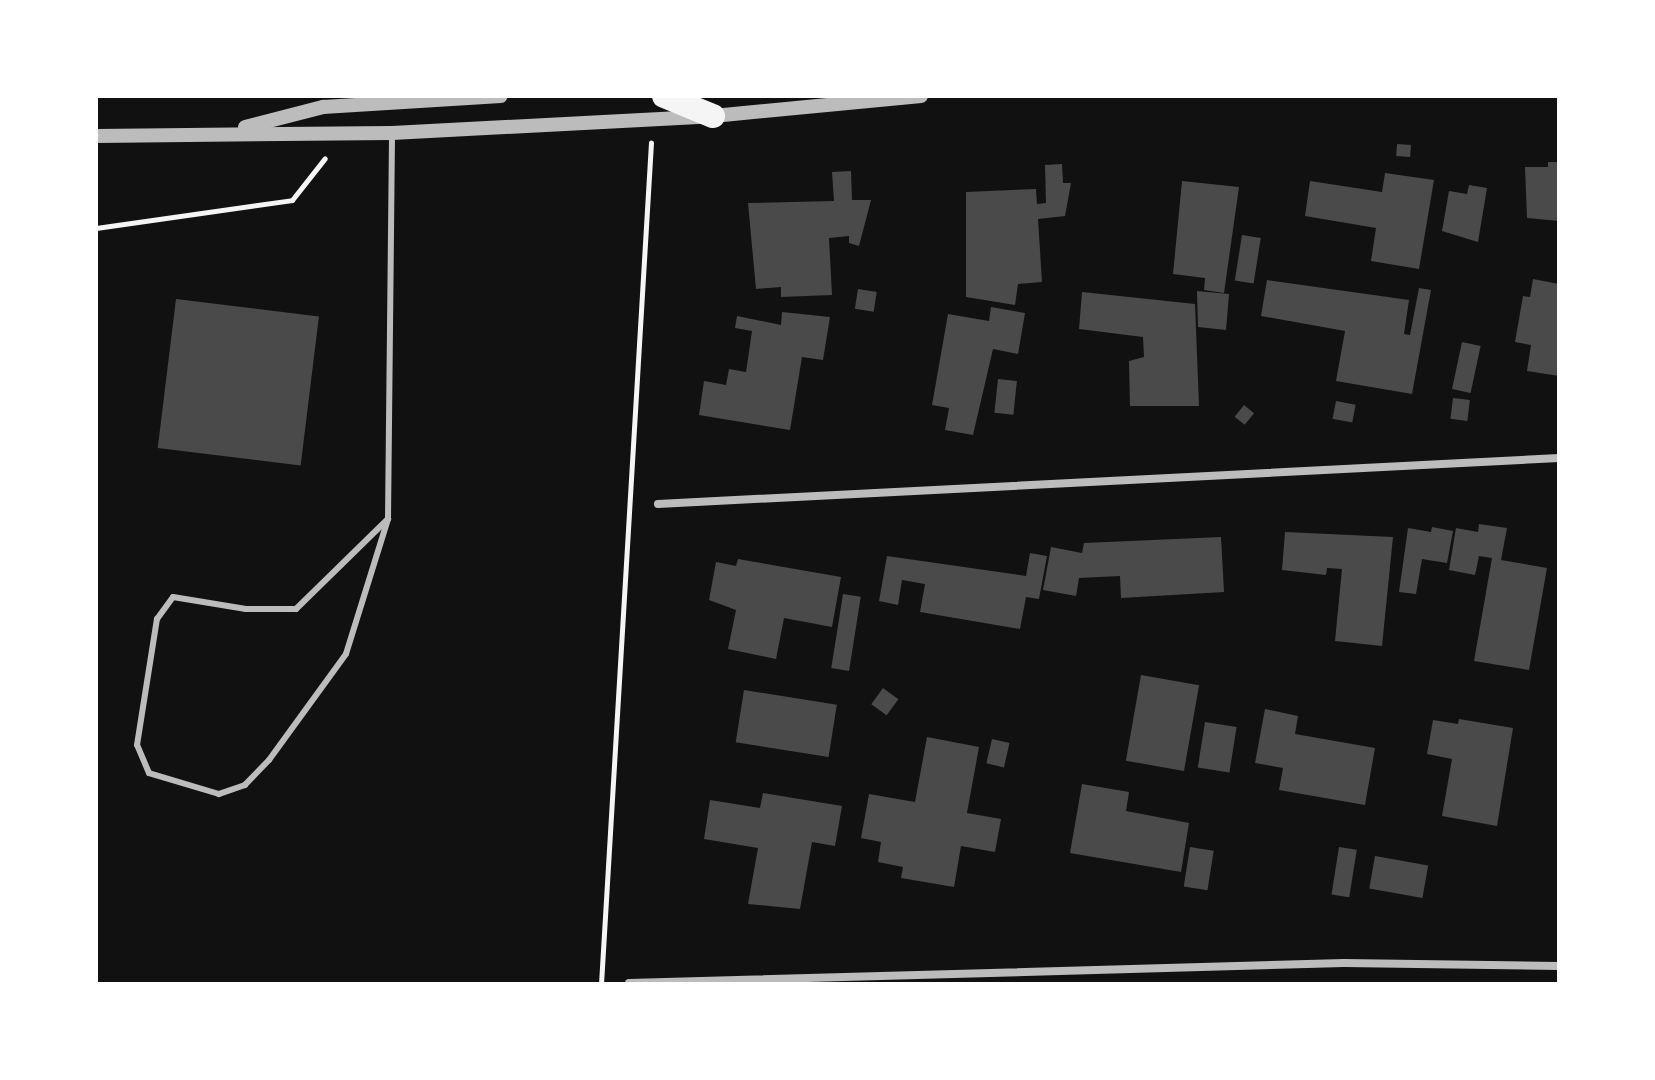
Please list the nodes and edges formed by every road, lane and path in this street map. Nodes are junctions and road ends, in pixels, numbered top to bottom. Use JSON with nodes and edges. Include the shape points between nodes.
{"nodes":[{"id":1,"x":501,"y":96,"type":"edge"},
{"id":2,"x":664,"y":96,"type":"edge"},
{"id":3,"x":921,"y":96,"type":"edge"},
{"id":4,"x":713,"y":116,"type":"junction"},
{"id":5,"x":652,"y":119,"type":"junction"},
{"id":6,"x":226,"y":132,"type":"junction"},
{"id":7,"x":392,"y":133,"type":"junction"},
{"id":8,"x":344,"y":134,"type":"junction"},
{"id":9,"x":96,"y":136,"type":"edge"},
{"id":10,"x":96,"y":228,"type":"edge"},
{"id":11,"x":1559,"y":458,"type":"edge"},
{"id":12,"x":658,"y":504,"type":"dead end"},
{"id":13,"x":388,"y":519,"type":"junction"},
{"id":14,"x":1559,"y":966,"type":"edge"},
{"id":15,"x":629,"y":983,"type":"edge"},
{"id":16,"x":601,"y":984,"type":"edge"}],
"edges":[{"from":1,"to":6,"type":"street","via":[[323,107]]},
{"from":2,"to":4,"type":"highway"},
{"from":3,"to":4,"type":"street"},
{"from":4,"to":5,"type":"street"},
{"from":5,"to":7,"type":"street"},
{"from":5,"to":16,"type":"path"},
{"from":6,"to":8,"type":"street"},
{"from":6,"to":9,"type":"street"},
{"from":7,"to":8,"type":"street"},
{"from":7,"to":13,"type":"lane"},
{"from":8,"to":10,"type":"path","via":[[292,200]]},
{"from":11,"to":12,"type":"street"},
{"from":13,"to":13,"type":"lane","via":[[296,609],[246,609],[173,597],[157,619],[137,745],[149,773],[219,794],[245,785],[269,760],[346,654]]},
{"from":14,"to":15,"type":"street","via":[[1344,963]]}]}
